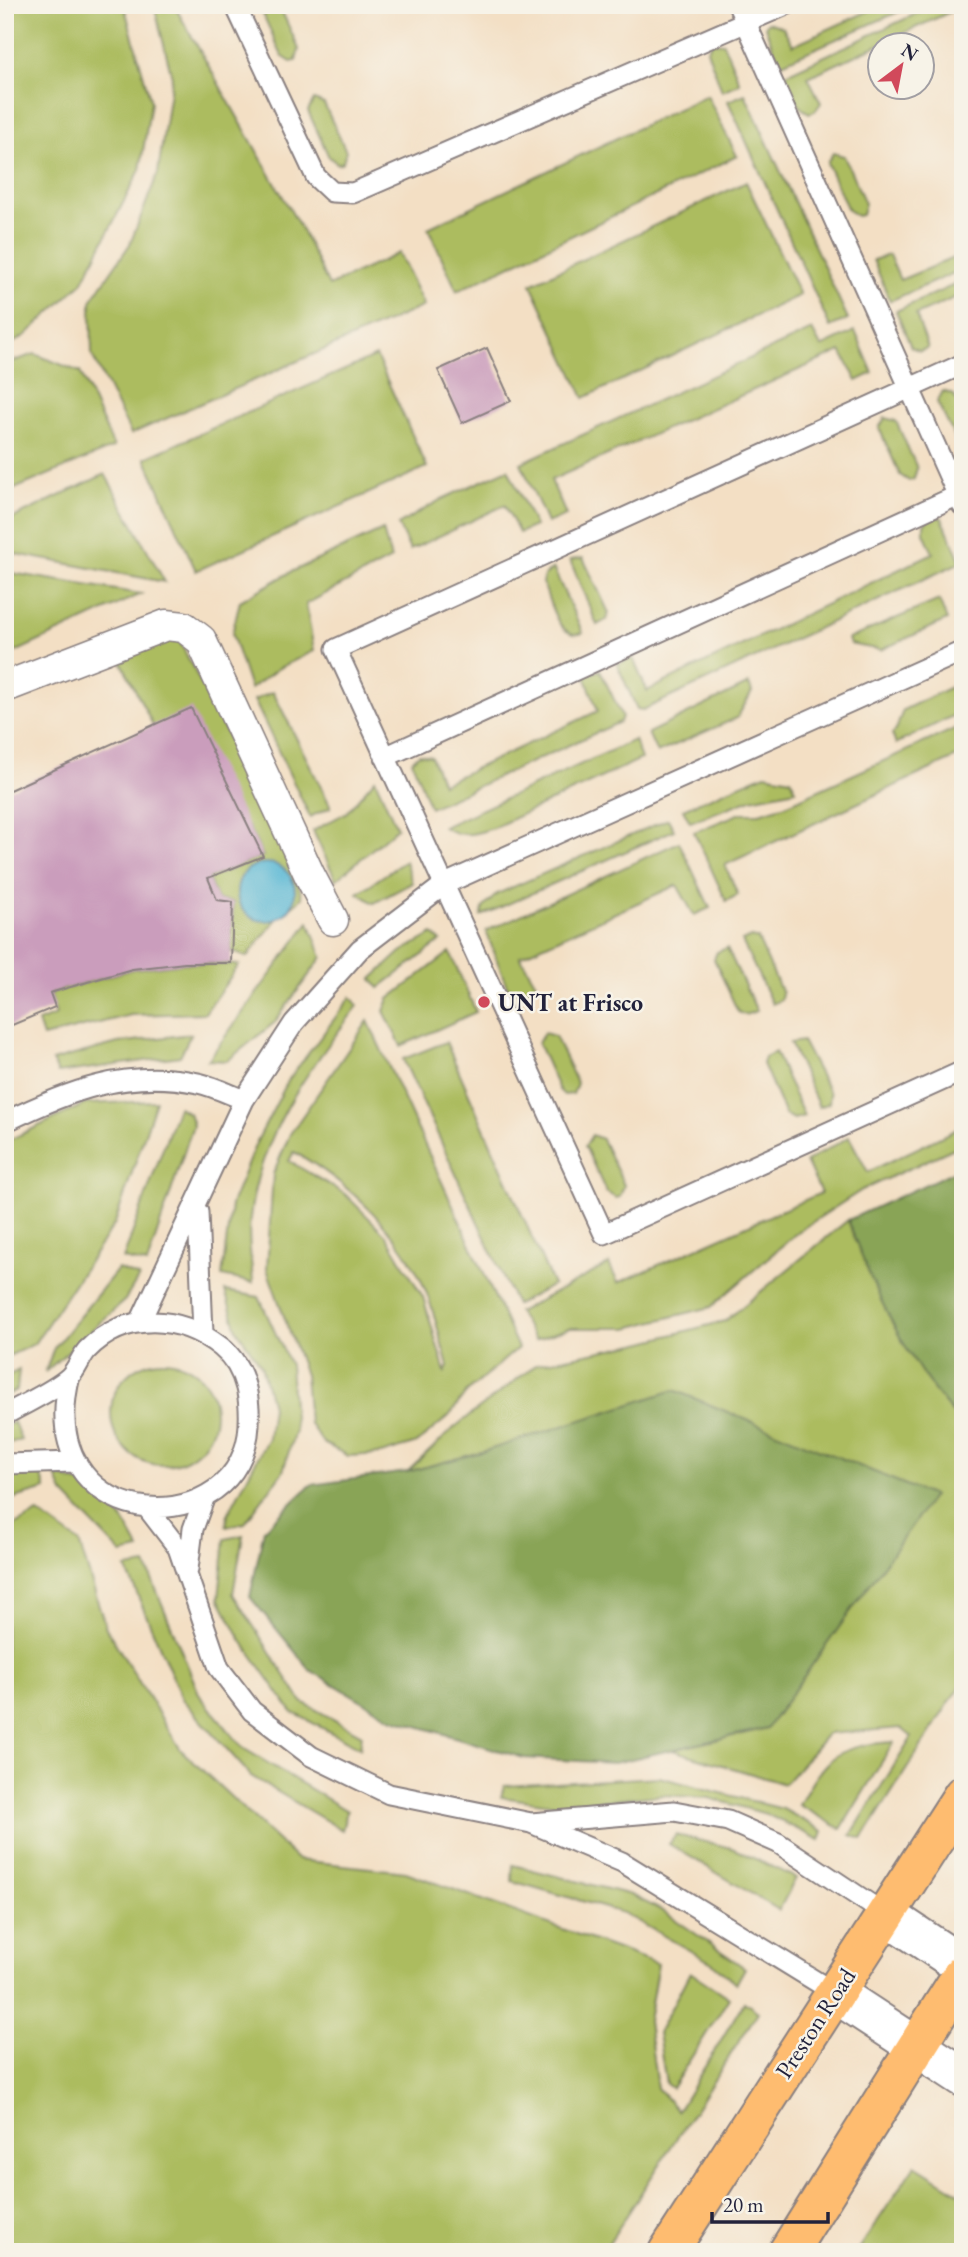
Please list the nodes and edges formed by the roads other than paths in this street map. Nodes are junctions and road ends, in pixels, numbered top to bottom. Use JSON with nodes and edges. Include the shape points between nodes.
{"nodes":[{"id":1,"x":234,"y":5,"type":"edge"},
{"id":2,"x":738,"y":5,"type":"edge"},
{"id":3,"x":786,"y":5,"type":"edge"},
{"id":4,"x":747,"y":24,"type":"junction"},
{"id":5,"x":963,"y":364,"type":"edge"},
{"id":6,"x":910,"y":387,"type":"junction"},
{"id":7,"x":961,"y":498,"type":"edge"},
{"id":8,"x":963,"y":651,"type":"edge"},
{"id":9,"x":5,"y":687,"type":"edge"},
{"id":10,"x":386,"y":757,"type":"junction"},
{"id":11,"x":444,"y":884,"type":"junction"},
{"id":12,"x":334,"y":920,"type":"dead end"},
{"id":13,"x":963,"y":1070,"type":"edge"},
{"id":14,"x":244,"y":1100,"type":"junction"},
{"id":15,"x":5,"y":1122,"type":"edge"},
{"id":16,"x":198,"y":1198,"type":"junction"},
{"id":17,"x":140,"y":1322,"type":"junction"},
{"id":18,"x":203,"y":1333,"type":"junction"},
{"id":19,"x":70,"y":1376,"type":"junction"},
{"id":20,"x":5,"y":1415,"type":"edge"},
{"id":21,"x":75,"y":1462,"type":"junction"},
{"id":22,"x":5,"y":1464,"type":"edge"},
{"id":23,"x":205,"y":1496,"type":"junction"},
{"id":24,"x":148,"y":1509,"type":"junction"},
{"id":25,"x":187,"y":1581,"type":"junction"},
{"id":26,"x":963,"y":1795,"type":"edge"},
{"id":27,"x":531,"y":1823,"type":"junction"},
{"id":28,"x":885,"y":1914,"type":"junction"},
{"id":29,"x":963,"y":1966,"type":"edge"},
{"id":30,"x":963,"y":1973,"type":"edge"},
{"id":31,"x":835,"y":1993,"type":"junction"},
{"id":32,"x":917,"y":2046,"type":"junction"},
{"id":33,"x":963,"y":2077,"type":"edge"},
{"id":34,"x":668,"y":2252,"type":"edge"},
{"id":35,"x":788,"y":2252,"type":"edge"}],
"edges":[{"from":1,"to":4,"type":"lane","via":[[316,177],[332,192],[353,193]]},
{"from":2,"to":4,"type":"lane"},
{"from":3,"to":4,"type":"lane"},
{"from":4,"to":6,"type":"lane"},
{"from":5,"to":6,"type":"lane"},
{"from":6,"to":7,"type":"lane"},
{"from":6,"to":10,"type":"lane","via":[[335,649]]},
{"from":7,"to":10,"type":"lane"},
{"from":8,"to":11,"type":"lane"},
{"from":9,"to":12,"type":"street","via":[[166,625],[184,627],[201,640]]},
{"from":10,"to":11,"type":"lane"},
{"from":11,"to":13,"type":"lane","via":[[604,1234]]},
{"from":11,"to":14,"type":"lane","via":[[360,949],[294,1023]]},
{"from":14,"to":15,"type":"lane","via":[[199,1083],[140,1077],[61,1094]]},
{"from":14,"to":16,"type":"lane"},
{"from":16,"to":17,"type":"lane"},
{"from":16,"to":18,"type":"lane"},
{"from":17,"to":18,"type":"lane","via":[[173,1322]]},
{"from":17,"to":19,"type":"lane","via":[[109,1333],[86,1352]]},
{"from":18,"to":23,"type":"lane","via":[[229,1353],[245,1382],[251,1414],[246,1446],[230,1474]]},
{"from":19,"to":20,"type":"lane"},
{"from":19,"to":21,"type":"lane","via":[[62,1405],[64,1434]]},
{"from":21,"to":22,"type":"lane"},
{"from":21,"to":24,"type":"lane","via":[[94,1485],[119,1501]]},
{"from":23,"to":24,"type":"lane","via":[[177,1507]]},
{"from":23,"to":25,"type":"lane","via":[[193,1529]]},
{"from":24,"to":25,"type":"lane","via":[[178,1548]]},
{"from":25,"to":27,"type":"lane","via":[[219,1668],[252,1711],[311,1756],[389,1794]]},
{"from":26,"to":28,"type":"main road","name":"Preston Road"},
{"from":27,"to":28,"type":"lane","via":[[674,1811],[728,1821],[778,1843]]},
{"from":27,"to":31,"type":"lane","via":[[622,1862]]},
{"from":28,"to":29,"type":"street"},
{"from":28,"to":31,"type":"main road","name":"Preston Road"},
{"from":30,"to":32,"type":"main road"},
{"from":31,"to":32,"type":"street"},
{"from":31,"to":34,"type":"main road","name":"Preston Road"},
{"from":32,"to":33,"type":"street"},
{"from":32,"to":35,"type":"main road"}]}
